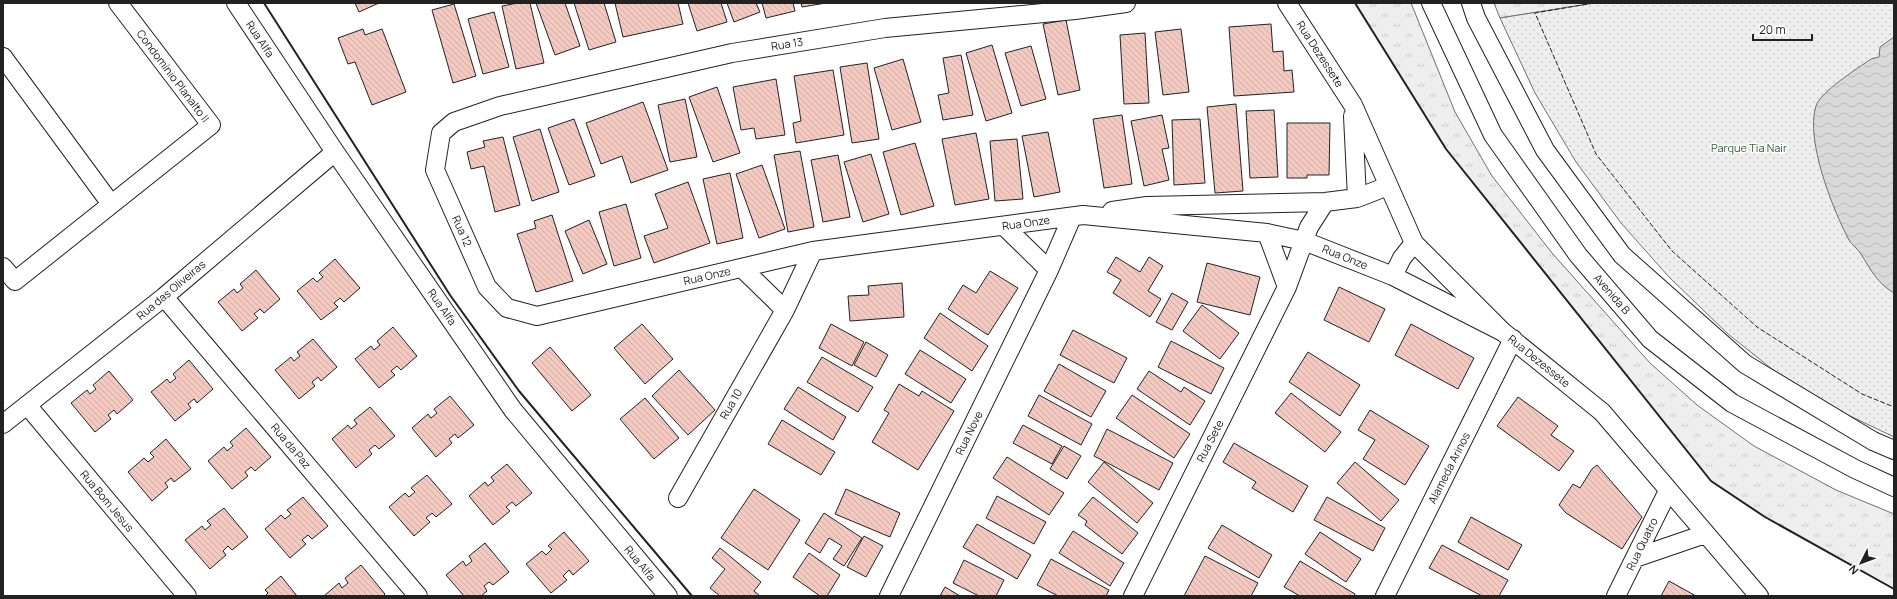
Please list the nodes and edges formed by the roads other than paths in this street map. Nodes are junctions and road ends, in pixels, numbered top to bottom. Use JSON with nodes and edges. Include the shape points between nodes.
{"nodes":[{"id":1,"x":118,"y":3,"type":"edge"},
{"id":2,"x":236,"y":3,"type":"edge"},
{"id":3,"x":1126,"y":3,"type":"edge"},
{"id":4,"x":1287,"y":3,"type":"edge"},
{"id":5,"x":1431,"y":3,"type":"edge"},
{"id":6,"x":1471,"y":3,"type":"edge"},
{"id":7,"x":3,"y":57,"type":"edge"},
{"id":8,"x":1353,"y":105,"type":"junction"},
{"id":9,"x":454,"y":122,"type":"joint"},
{"id":10,"x":335,"y":152,"type":"junction"},
{"id":11,"x":1388,"y":186,"type":"junction"},
{"id":12,"x":1357,"y":198,"type":"junction"},
{"id":13,"x":1325,"y":202,"type":"junction"},
{"id":14,"x":111,"y":204,"type":"junction"},
{"id":15,"x":1078,"y":216,"type":"junction"},
{"id":16,"x":1004,"y":226,"type":"junction"},
{"id":17,"x":1267,"y":233,"type":"junction"},
{"id":18,"x":1304,"y":241,"type":"junction"},
{"id":19,"x":1414,"y":243,"type":"junction"},
{"id":20,"x":813,"y":251,"type":"junction"},
{"id":21,"x":3,"y":266,"type":"edge"},
{"id":22,"x":742,"y":268,"type":"junction"},
{"id":23,"x":1049,"y":270,"type":"junction"},
{"id":24,"x":1393,"y":276,"type":"junction"},
{"id":25,"x":1287,"y":287,"type":"junction"},
{"id":26,"x":164,"y":297,"type":"junction"},
{"id":27,"x":784,"y":310,"type":"junction"},
{"id":28,"x":537,"y":316,"type":"joint"},
{"id":29,"x":1508,"y":336,"type":"junction"},
{"id":30,"x":27,"y":405,"type":"junction"},
{"id":31,"x":3,"y":424,"type":"edge"},
{"id":32,"x":1894,"y":450,"type":"edge"},
{"id":33,"x":1894,"y":487,"type":"edge"},
{"id":34,"x":1668,"y":491,"type":"junction"},
{"id":35,"x":678,"y":498,"type":"dead end"},
{"id":36,"x":1705,"y":534,"type":"junction"},
{"id":37,"x":1635,"y":558,"type":"junction"},
{"id":38,"x":186,"y":595,"type":"edge"},
{"id":39,"x":418,"y":596,"type":"edge"},
{"id":40,"x":668,"y":596,"type":"edge"},
{"id":41,"x":889,"y":596,"type":"edge"},
{"id":42,"x":1133,"y":596,"type":"edge"},
{"id":43,"x":1385,"y":596,"type":"edge"},
{"id":44,"x":1616,"y":596,"type":"edge"},
{"id":45,"x":1759,"y":596,"type":"edge"}],
"edges":[{"from":1,"to":14,"type":"street","name":"Condomínio Planalto II","via":[[211,125]]},
{"from":2,"to":10,"type":"street","name":"Rua Alfa"},
{"from":3,"to":9,"type":"street","name":"Rua 13","via":[[885,28],[732,53],[500,106]]},
{"from":4,"to":8,"type":"street","name":"Rua Dezessete"},
{"from":5,"to":33,"type":"street","name":"Avenida B","via":[[1493,135],[1578,254],[1650,339],[1732,403],[1854,469]]},
{"from":6,"to":32,"type":"street","via":[[1476,18],[1545,150],[1622,255],[1745,364],[1873,441]]},
{"from":7,"to":14,"type":"street"},
{"from":8,"to":11,"type":"street","name":"Rua Dezessete"},
{"from":8,"to":12,"type":"street"},
{"from":9,"to":28,"type":"street","name":"Rua 12","via":[[441,133],[435,170],[487,286],[507,308]]},
{"from":10,"to":26,"type":"street","name":"Rua das Oliveiras"},
{"from":10,"to":40,"type":"street","name":"Rua Alfa","via":[[514,410]]},
{"from":11,"to":12,"type":"street"},
{"from":11,"to":19,"type":"street","name":"Rua Dezessete"},
{"from":12,"to":13,"type":"street"},
{"from":13,"to":15,"type":"street","via":[[1147,206]]},
{"from":13,"to":18,"type":"street","name":"Rua Sete","via":[[1313,218]]},
{"from":14,"to":21,"type":"street","name":"Condomínio Planalto II","via":[[15,281]]},
{"from":15,"to":16,"type":"street","name":"Rua Onze"},
{"from":15,"to":17,"type":"street","name":"Rua Onze"},
{"from":15,"to":23,"type":"street","name":"Rua Nove"},
{"from":16,"to":20,"type":"street","name":"Rua Onze"},
{"from":16,"to":23,"type":"street"},
{"from":17,"to":18,"type":"street","name":"Rua Onze"},
{"from":17,"to":25,"type":"street"},
{"from":18,"to":24,"type":"street","name":"Rua Onze"},
{"from":18,"to":25,"type":"street","name":"Rua Sete"},
{"from":19,"to":24,"type":"street","via":[[1402,258]]},
{"from":19,"to":29,"type":"street","name":"Rua Dezessete"},
{"from":20,"to":22,"type":"street","name":"Rua Onze"},
{"from":20,"to":27,"type":"street","name":"Rua 10"},
{"from":22,"to":27,"type":"street"},
{"from":22,"to":28,"type":"street","name":"Rua Onze"},
{"from":23,"to":41,"type":"street","name":"Rua Nove"},
{"from":24,"to":29,"type":"street","name":"Rua Onze"},
{"from":25,"to":42,"type":"street","name":"Rua Sete"},
{"from":26,"to":30,"type":"street","name":"Rua das Oliveiras"},
{"from":26,"to":39,"type":"street","name":"Rua da Paz"},
{"from":27,"to":35,"type":"street","name":"Rua 10"},
{"from":29,"to":34,"type":"street","name":"Rua Dezessete","via":[[1602,412]]},
{"from":29,"to":43,"type":"street","name":"Alameda Arinos"},
{"from":30,"to":31,"type":"street","name":"Rua das Oliveiras"},
{"from":30,"to":38,"type":"street","name":"Rua Bom Jesus"},
{"from":34,"to":36,"type":"street","name":"Rua Dezessete"},
{"from":34,"to":37,"type":"street","name":"Rua Quatro"},
{"from":36,"to":37,"type":"street"},
{"from":36,"to":45,"type":"street","name":"Rua Dezessete"},
{"from":37,"to":44,"type":"street","name":"Rua Quatro"}]}
